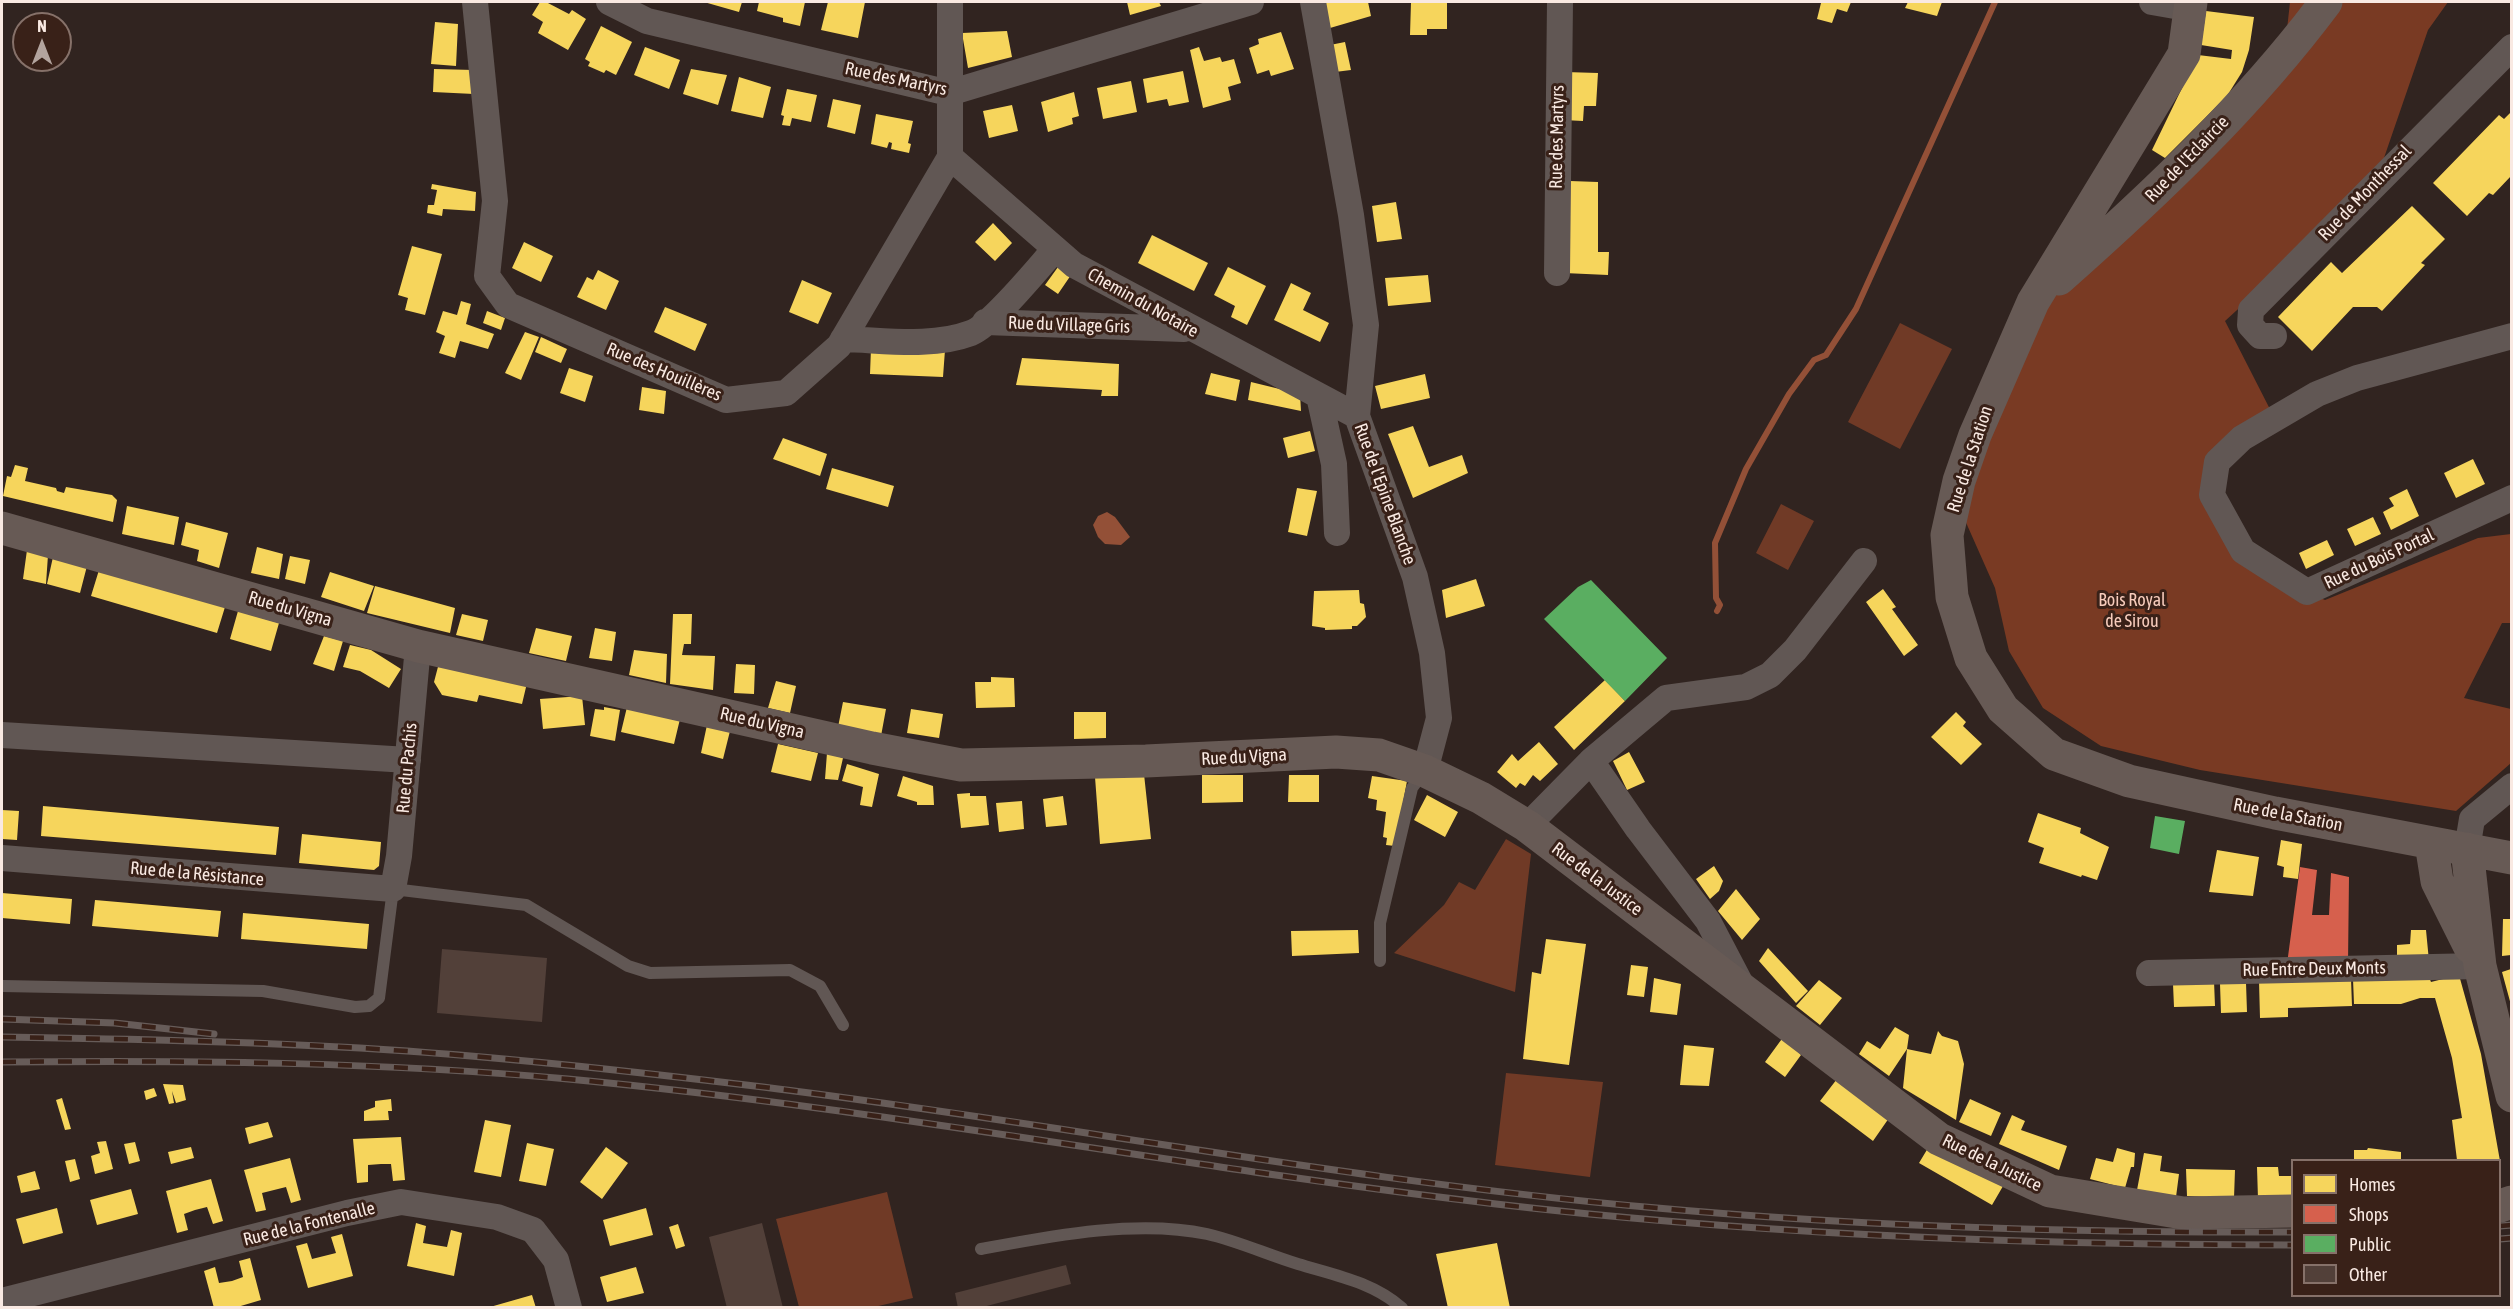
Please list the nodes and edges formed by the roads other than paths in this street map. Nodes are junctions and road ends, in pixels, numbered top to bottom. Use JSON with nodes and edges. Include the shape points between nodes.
{"nodes":[{"id":1,"x":475,"y":2,"type":"edge"},
{"id":2,"x":609,"y":2,"type":"edge"},
{"id":3,"x":950,"y":2,"type":"edge"},
{"id":4,"x":1251,"y":2,"type":"edge"},
{"id":5,"x":1313,"y":2,"type":"edge"},
{"id":6,"x":1560,"y":2,"type":"edge"},
{"id":7,"x":2152,"y":2,"type":"edge"},
{"id":8,"x":2326,"y":2,"type":"edge"},
{"id":9,"x":2191,"y":5,"type":"edge"},
{"id":10,"x":2511,"y":47,"type":"edge"},
{"id":11,"x":949,"y":93,"type":"junction"},
{"id":12,"x":950,"y":157,"type":"junction"},
{"id":13,"x":1055,"y":249,"type":"junction"},
{"id":14,"x":1557,"y":273,"type":"dead end"},
{"id":15,"x":2033,"y":302,"type":"junction"},
{"id":16,"x":984,"y":322,"type":"junction"},
{"id":17,"x":1190,"y":329,"type":"junction"},
{"id":18,"x":2274,"y":336,"type":"dead end"},
{"id":19,"x":2511,"y":336,"type":"edge"},
{"id":20,"x":843,"y":339,"type":"junction"},
{"id":21,"x":1318,"y":396,"type":"junction"},
{"id":22,"x":1357,"y":416,"type":"junction"},
{"id":23,"x":2509,"y":501,"type":"edge"},
{"id":24,"x":2,"y":528,"type":"edge"},
{"id":25,"x":1337,"y":533,"type":"dead end"},
{"id":26,"x":1864,"y":561,"type":"dead end"},
{"id":27,"x":418,"y":646,"type":"junction"},
{"id":28,"x":2,"y":735,"type":"edge"},
{"id":29,"x":408,"y":760,"type":"junction"},
{"id":30,"x":1592,"y":761,"type":"junction"},
{"id":31,"x":1425,"y":771,"type":"junction"},
{"id":32,"x":2511,"y":786,"type":"edge"},
{"id":33,"x":1527,"y":826,"type":"junction"},
{"id":34,"x":2431,"y":843,"type":"junction"},
{"id":35,"x":2467,"y":849,"type":"junction"},
{"id":36,"x":2,"y":858,"type":"edge"},
{"id":37,"x":2511,"y":858,"type":"edge"},
{"id":38,"x":393,"y":889,"type":"junction"},
{"id":39,"x":1380,"y":961,"type":"dead end"},
{"id":40,"x":2480,"y":966,"type":"junction"},
{"id":41,"x":2149,"y":973,"type":"dead end"},
{"id":42,"x":2,"y":986,"type":"edge"},
{"id":43,"x":1742,"y":986,"type":"junction"},
{"id":44,"x":843,"y":1025,"type":"dead end"},
{"id":45,"x":2511,"y":1096,"type":"edge"},
{"id":46,"x":2291,"y":1211,"type":"edge"},
{"id":47,"x":981,"y":1249,"type":"dead end"},
{"id":48,"x":2,"y":1301,"type":"edge"},
{"id":49,"x":569,"y":1308,"type":"edge"},
{"id":50,"x":1402,"y":1308,"type":"edge"}],
"edges":[{"from":1,"to":20,"type":"street","name":"Rue des Houillères","via":[[495,201],[487,276],[508,305],[726,400],[786,393]]},
{"from":2,"to":11,"type":"street","name":"Rue des Martyrs","via":[[647,21]]},
{"from":3,"to":11,"type":"street"},
{"from":4,"to":11,"type":"street","name":"Rue des Martyrs"},
{"from":5,"to":22,"type":"street","name":"Rue de l'Epine Blanche","via":[[1351,215],[1366,325]]},
{"from":6,"to":14,"type":"street","name":"Rue des Martyrs"},
{"from":7,"to":9,"type":"street"},
{"from":8,"to":15,"type":"street","name":"Rue de l'Eclaircie","via":[[2284,57],[2147,201]]},
{"from":9,"to":15,"type":"street","name":"Rue de la Station","via":[[2184,54]]},
{"from":10,"to":18,"type":"street","name":"Rue de Monthessal","via":[[2251,310],[2250,325],[2260,336]]},
{"from":11,"to":12,"type":"street"},
{"from":12,"to":13,"type":"street","name":"Chemin du Notaire"},
{"from":12,"to":20,"type":"street","name":"Rue des Houillères"},
{"from":13,"to":16,"type":"street"},
{"from":13,"to":17,"type":"street","name":"Chemin du Notaire","via":[[1074,265]]},
{"from":15,"to":34,"type":"street","name":"Rue de la Station","via":[[1975,435],[1959,481],[1947,535],[1952,597],[1960,627],[1971,658],[2003,709],[2054,754],[2129,781]]},
{"from":16,"to":17,"type":"street","name":"Rue du Village Gris"},
{"from":16,"to":20,"type":"street","via":[[972,332],[928,341]]},
{"from":17,"to":21,"type":"street","name":"Chemin du Notaire"},
{"from":19,"to":23,"type":"street","name":"Rue du Bois Portal","via":[[2357,378],[2317,394],[2242,438],[2225,454],[2217,462],[2212,495],[2243,551],[2307,592]]},
{"from":21,"to":22,"type":"street","name":"Chemin du Notaire"},
{"from":21,"to":25,"type":"street","name":"Rue de l'Epine Blanche","via":[[1334,464]]},
{"from":22,"to":31,"type":"street","name":"Rue de l'Epine Blanche","via":[[1415,577],[1432,653],[1439,718]]},
{"from":24,"to":27,"type":"street","name":"Rue du Vigna"},
{"from":26,"to":30,"type":"street","via":[[1795,650],[1770,675],[1746,687],[1666,698]]},
{"from":27,"to":29,"type":"street","name":"Rue du Pachis"},
{"from":27,"to":31,"type":"street","name":"Rue du Vigna","via":[[962,765],[1336,752],[1379,755]]},
{"from":28,"to":29,"type":"street"},
{"from":29,"to":38,"type":"street","name":"Rue du Pachis"},
{"from":30,"to":33,"type":"street"},
{"from":30,"to":43,"type":"street","name":"Rue de la Justice","via":[[1638,830],[1708,921]]},
{"from":31,"to":33,"type":"street","name":"Rue du Vigna"},
{"from":31,"to":39,"type":"lane","via":[[1412,788],[1380,923]]},
{"from":32,"to":35,"type":"street","via":[[2472,819]]},
{"from":33,"to":43,"type":"street","name":"Rue de la Justice"},
{"from":34,"to":35,"type":"street","name":"Rue de la Station"},
{"from":34,"to":40,"type":"street","via":[[2437,881]]},
{"from":35,"to":37,"type":"street","name":"Rue de la Station"},
{"from":35,"to":40,"type":"street"},
{"from":36,"to":38,"type":"street","name":"Rue de la Résistance"},
{"from":38,"to":42,"type":"lane","via":[[379,999],[369,1006],[262,991]]},
{"from":38,"to":44,"type":"lane","via":[[526,905],[628,966],[650,973],[789,970],[820,986]]},
{"from":40,"to":41,"type":"street","name":"Rue Entre Deux Monts"},
{"from":40,"to":45,"type":"street"},
{"from":43,"to":46,"type":"street","name":"Rue de la Justice","via":[[1939,1139],[2050,1191],[2183,1213]]},
{"from":47,"to":50,"type":"lane","via":[[1069,1233],[1145,1229],[1207,1234],[1347,1278],[1390,1297]]},
{"from":48,"to":49,"type":"street","name":"Rue de la Fontenalle","via":[[401,1202],[497,1217],[533,1230],[556,1260]]}]}
